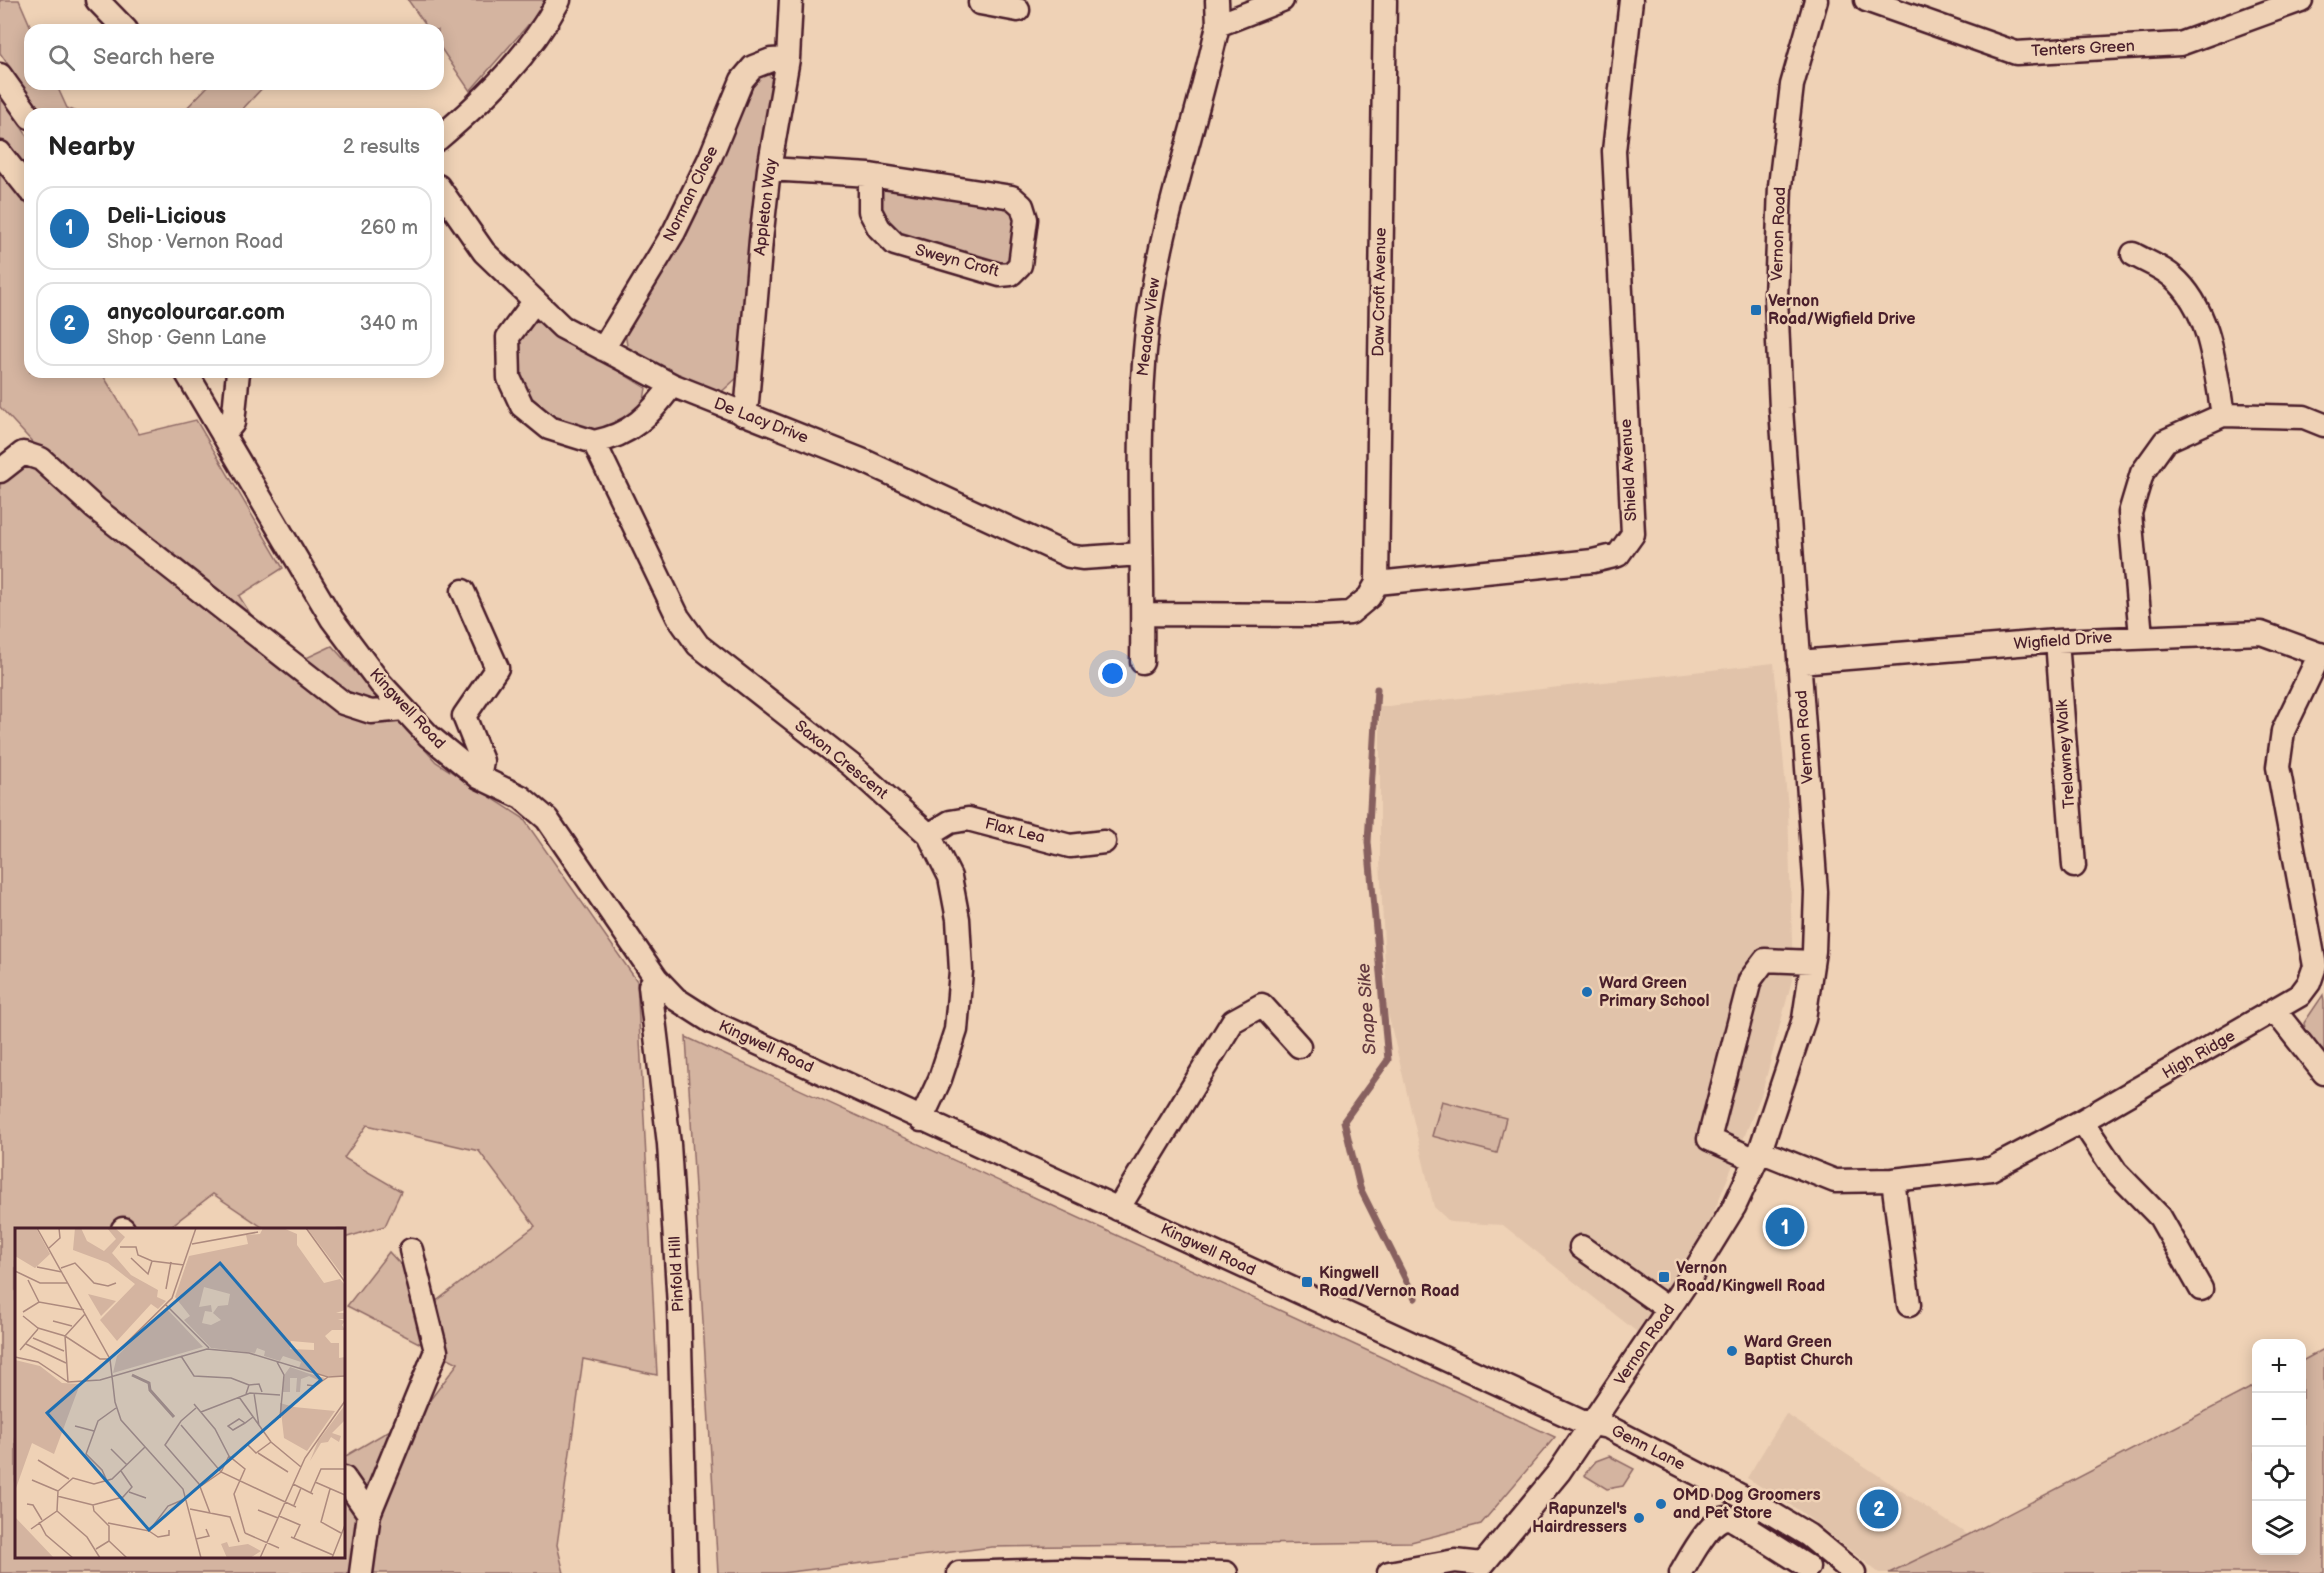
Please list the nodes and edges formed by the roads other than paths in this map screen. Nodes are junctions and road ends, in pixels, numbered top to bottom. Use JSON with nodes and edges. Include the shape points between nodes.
{"nodes":[{"id":1,"x":96,"y":0,"type":"edge"},
{"id":2,"x":559,"y":0,"type":"edge"},
{"id":3,"x":791,"y":0,"type":"edge"},
{"id":4,"x":1217,"y":0,"type":"edge"},
{"id":5,"x":1282,"y":0,"type":"edge"},
{"id":6,"x":1385,"y":0,"type":"edge"},
{"id":7,"x":1631,"y":0,"type":"edge"},
{"id":8,"x":1816,"y":0,"type":"edge"},
{"id":9,"x":1866,"y":0,"type":"edge"},
{"id":10,"x":2301,"y":0,"type":"edge"},
{"id":11,"x":120,"y":24,"type":"edge"},
{"id":12,"x":1218,"y":25,"type":"junction"},
{"id":13,"x":788,"y":59,"type":"junction"},
{"id":14,"x":0,"y":75,"type":"edge"},
{"id":15,"x":24,"y":109,"type":"edge"},
{"id":16,"x":444,"y":134,"type":"edge"},
{"id":17,"x":0,"y":153,"type":"edge"},
{"id":18,"x":769,"y":169,"type":"junction"},
{"id":19,"x":870,"y":175,"type":"junction"},
{"id":20,"x":24,"y":183,"type":"edge"},
{"id":21,"x":444,"y":195,"type":"edge"},
{"id":22,"x":2133,"y":254,"type":"dead end"},
{"id":23,"x":534,"y":302,"type":"junction"},
{"id":24,"x":603,"y":350,"type":"junction"},
{"id":25,"x":189,"y":378,"type":"edge"},
{"id":26,"x":237,"y":378,"type":"edge"},
{"id":27,"x":672,"y":385,"type":"junction"},
{"id":28,"x":743,"y":414,"type":"junction"},
{"id":29,"x":2223,"y":415,"type":"junction"},
{"id":30,"x":2324,"y":425,"type":"edge"},
{"id":31,"x":222,"y":435,"type":"junction"},
{"id":32,"x":594,"y":442,"type":"junction"},
{"id":33,"x":0,"y":471,"type":"edge"},
{"id":34,"x":1141,"y":554,"type":"junction"},
{"id":35,"x":1377,"y":583,"type":"junction"},
{"id":36,"x":464,"y":591,"type":"dead end"},
{"id":37,"x":1143,"y":614,"type":"junction"},
{"id":38,"x":2141,"y":636,"type":"junction"},
{"id":39,"x":2057,"y":641,"type":"junction"},
{"id":40,"x":2322,"y":655,"type":"edge"},
{"id":41,"x":1142,"y":662,"type":"dead end"},
{"id":42,"x":1799,"y":662,"type":"junction"},
{"id":43,"x":404,"y":709,"type":"junction"},
{"id":44,"x":478,"y":777,"type":"junction"},
{"id":45,"x":929,"y":835,"type":"junction"},
{"id":46,"x":1104,"y":842,"type":"dead end"},
{"id":47,"x":2074,"y":867,"type":"dead end"},
{"id":48,"x":1812,"y":962,"type":"junction"},
{"id":49,"x":656,"y":978,"type":"junction"},
{"id":50,"x":2275,"y":1011,"type":"junction"},
{"id":51,"x":1299,"y":1046,"type":"dead end"},
{"id":52,"x":2324,"y":1073,"type":"edge"},
{"id":53,"x":921,"y":1120,"type":"junction"},
{"id":54,"x":2082,"y":1121,"type":"junction"},
{"id":55,"x":1758,"y":1156,"type":"junction"},
{"id":56,"x":1893,"y":1180,"type":"junction"},
{"id":57,"x":1118,"y":1209,"type":"junction"},
{"id":58,"x":1581,"y":1247,"type":"dead end"},
{"id":59,"x":411,"y":1250,"type":"dead end"},
{"id":60,"x":2201,"y":1289,"type":"dead end"},
{"id":61,"x":1909,"y":1305,"type":"dead end"},
{"id":62,"x":1668,"y":1310,"type":"junction"},
{"id":63,"x":1592,"y":1423,"type":"junction"},
{"id":64,"x":345,"y":1479,"type":"edge"},
{"id":65,"x":1756,"y":1504,"type":"junction"},
{"id":66,"x":369,"y":1514,"type":"junction"},
{"id":67,"x":1742,"y":1525,"type":"junction"},
{"id":68,"x":1808,"y":1567,"type":"dead end"},
{"id":69,"x":1488,"y":1570,"type":"edge"},
{"id":70,"x":361,"y":1573,"type":"edge"},
{"id":71,"x":686,"y":1573,"type":"edge"},
{"id":72,"x":959,"y":1573,"type":"edge"},
{"id":73,"x":1226,"y":1573,"type":"edge"},
{"id":74,"x":1389,"y":1573,"type":"edge"},
{"id":75,"x":1681,"y":1573,"type":"edge"},
{"id":76,"x":1854,"y":1573,"type":"edge"}],
"edges":[{"from":1,"to":11,"type":"street"},
{"from":2,"to":16,"type":"street","via":[[544,28],[513,67]]},
{"from":3,"to":13,"type":"street","name":"Appleton Way"},
{"from":4,"to":12,"type":"street","name":"Meadow View"},
{"from":5,"to":12,"type":"street"},
{"from":6,"to":35,"type":"street","name":"Daw Croft Avenue"},
{"from":7,"to":35,"type":"street","name":"Shield Avenue","via":[[1614,151],[1633,534],[1618,555],[1593,561]]},
{"from":8,"to":42,"type":"street","name":"Vernon Road","via":[[1791,96],[1779,186],[1776,298]]},
{"from":9,"to":10,"type":"street","name":"Tenters Green","via":[[2016,53],[2180,44]]},
{"from":12,"to":34,"type":"street","name":"Meadow View","via":[[1159,255],[1149,318],[1142,383]]},
{"from":13,"to":18,"type":"street","name":"Appleton Way"},
{"from":13,"to":24,"type":"street","name":"Norman Close","via":[[753,67],[742,80],[674,232]]},
{"from":14,"to":15,"type":"street"},
{"from":17,"to":20,"type":"street"},
{"from":18,"to":19,"type":"street","name":"Sweyn Croft"},
{"from":18,"to":28,"type":"street","name":"Appleton Way"},
{"from":19,"to":19,"type":"street","name":"Sweyn Croft","via":[[1012,197],[1022,206],[1026,219],[1020,265],[1011,274],[1000,275],[895,244],[879,228],[870,211]]},
{"from":21,"to":23,"type":"street","name":"De Lacy Drive","via":[[484,252]]},
{"from":22,"to":29,"type":"street","via":[[2173,276],[2195,304],[2211,345]]},
{"from":23,"to":24,"type":"street","name":"De Lacy Drive","via":[[562,327]]},
{"from":23,"to":32,"type":"street","via":[[507,337],[509,378],[522,406],[549,428]]},
{"from":24,"to":27,"type":"street","name":"De Lacy Drive"},
{"from":25,"to":31,"type":"street","name":"Kingwell Road"},
{"from":26,"to":31,"type":"street","via":[[233,423]]},
{"from":27,"to":28,"type":"street","name":"De Lacy Drive"},
{"from":27,"to":32,"type":"street","via":[[651,414],[632,429]]},
{"from":28,"to":34,"type":"street","name":"De Lacy Drive","via":[[864,461],[1069,556]]},
{"from":29,"to":30,"type":"street","via":[[2304,417]]},
{"from":29,"to":38,"type":"street","via":[[2165,441],[2142,473],[2130,513]]},
{"from":31,"to":43,"type":"street","name":"Kingwell Road","via":[[332,619]]},
{"from":32,"to":45,"type":"street","name":"Saxon Crescent","via":[[678,616],[698,645],[851,765]]},
{"from":33,"to":43,"type":"street","via":[[23,453],[40,459],[114,523],[343,703],[371,712]]},
{"from":34,"to":37,"type":"street","name":"Meadow View"},
{"from":35,"to":37,"type":"street","via":[[1369,597],[1350,613]]},
{"from":36,"to":44,"type":"street","via":[[497,668],[464,716],[482,761]]},
{"from":37,"to":41,"type":"street","name":"Meadow View"},
{"from":38,"to":39,"type":"street","name":"Wigfield Drive"},
{"from":38,"to":40,"type":"street","name":"Wigfield Drive","via":[[2261,633]]},
{"from":39,"to":42,"type":"street","name":"Wigfield Drive"},
{"from":39,"to":47,"type":"street","name":"Trelawney Walk"},
{"from":40,"to":50,"type":"street","name":"High Ridge","via":[[2283,731],[2278,767],[2316,966],[2300,995]]},
{"from":42,"to":48,"type":"street","name":"Vernon Road","via":[[1816,892]]},
{"from":43,"to":44,"type":"street","name":"Kingwell Road"},
{"from":44,"to":49,"type":"street","name":"Kingwell Road","via":[[520,797],[547,819]]},
{"from":45,"to":46,"type":"street","name":"Flax Lea","via":[[951,822],[968,819],[1070,846]]},
{"from":45,"to":53,"type":"street","name":"Saxon Crescent","via":[[950,877],[958,919],[961,971],[956,1030]]},
{"from":48,"to":55,"type":"street","name":"Vernon Road","via":[[1804,1019]]},
{"from":48,"to":55,"type":"street","name":"High Ridge","via":[[1765,960],[1750,980],[1709,1139]]},
{"from":49,"to":53,"type":"street","name":"Kingwell Road","via":[[675,999],[712,1022]]},
{"from":49,"to":71,"type":"street","name":"Pinfold Hill","via":[[650,986],[670,1167],[679,1306]]},
{"from":50,"to":52,"type":"street"},
{"from":50,"to":54,"type":"street","name":"High Ridge"},
{"from":51,"to":57,"type":"street","via":[[1262,1005],[1233,1021]]},
{"from":53,"to":57,"type":"street","name":"Kingwell Road"},
{"from":54,"to":56,"type":"street","name":"High Ridge","via":[[1991,1169]]},
{"from":54,"to":60,"type":"street","via":[[2116,1172],[2160,1217]]},
{"from":55,"to":56,"type":"street","name":"High Ridge","via":[[1835,1181]]},
{"from":55,"to":62,"type":"street","name":"Vernon Road","via":[[1734,1207]]},
{"from":56,"to":61,"type":"street"},
{"from":57,"to":63,"type":"street","name":"Kingwell Road","via":[[1580,1421]]},
{"from":58,"to":62,"type":"street"},
{"from":59,"to":66,"type":"street","via":[[435,1351]]},
{"from":62,"to":63,"type":"street","name":"Vernon Road"},
{"from":63,"to":65,"type":"street","name":"Genn Lane","via":[[1608,1427]]},
{"from":63,"to":69,"type":"street","name":"Vernon Road"},
{"from":64,"to":66,"type":"street"},
{"from":65,"to":67,"type":"street"},
{"from":65,"to":76,"type":"street","name":"Genn Lane","via":[[1808,1535]]},
{"from":66,"to":70,"type":"street"},
{"from":67,"to":68,"type":"street"},
{"from":67,"to":75,"type":"street","via":[[1730,1518],[1720,1520]]},
{"from":69,"to":74,"type":"street","via":[[1455,1561]]},
{"from":72,"to":73,"type":"street"}]}
